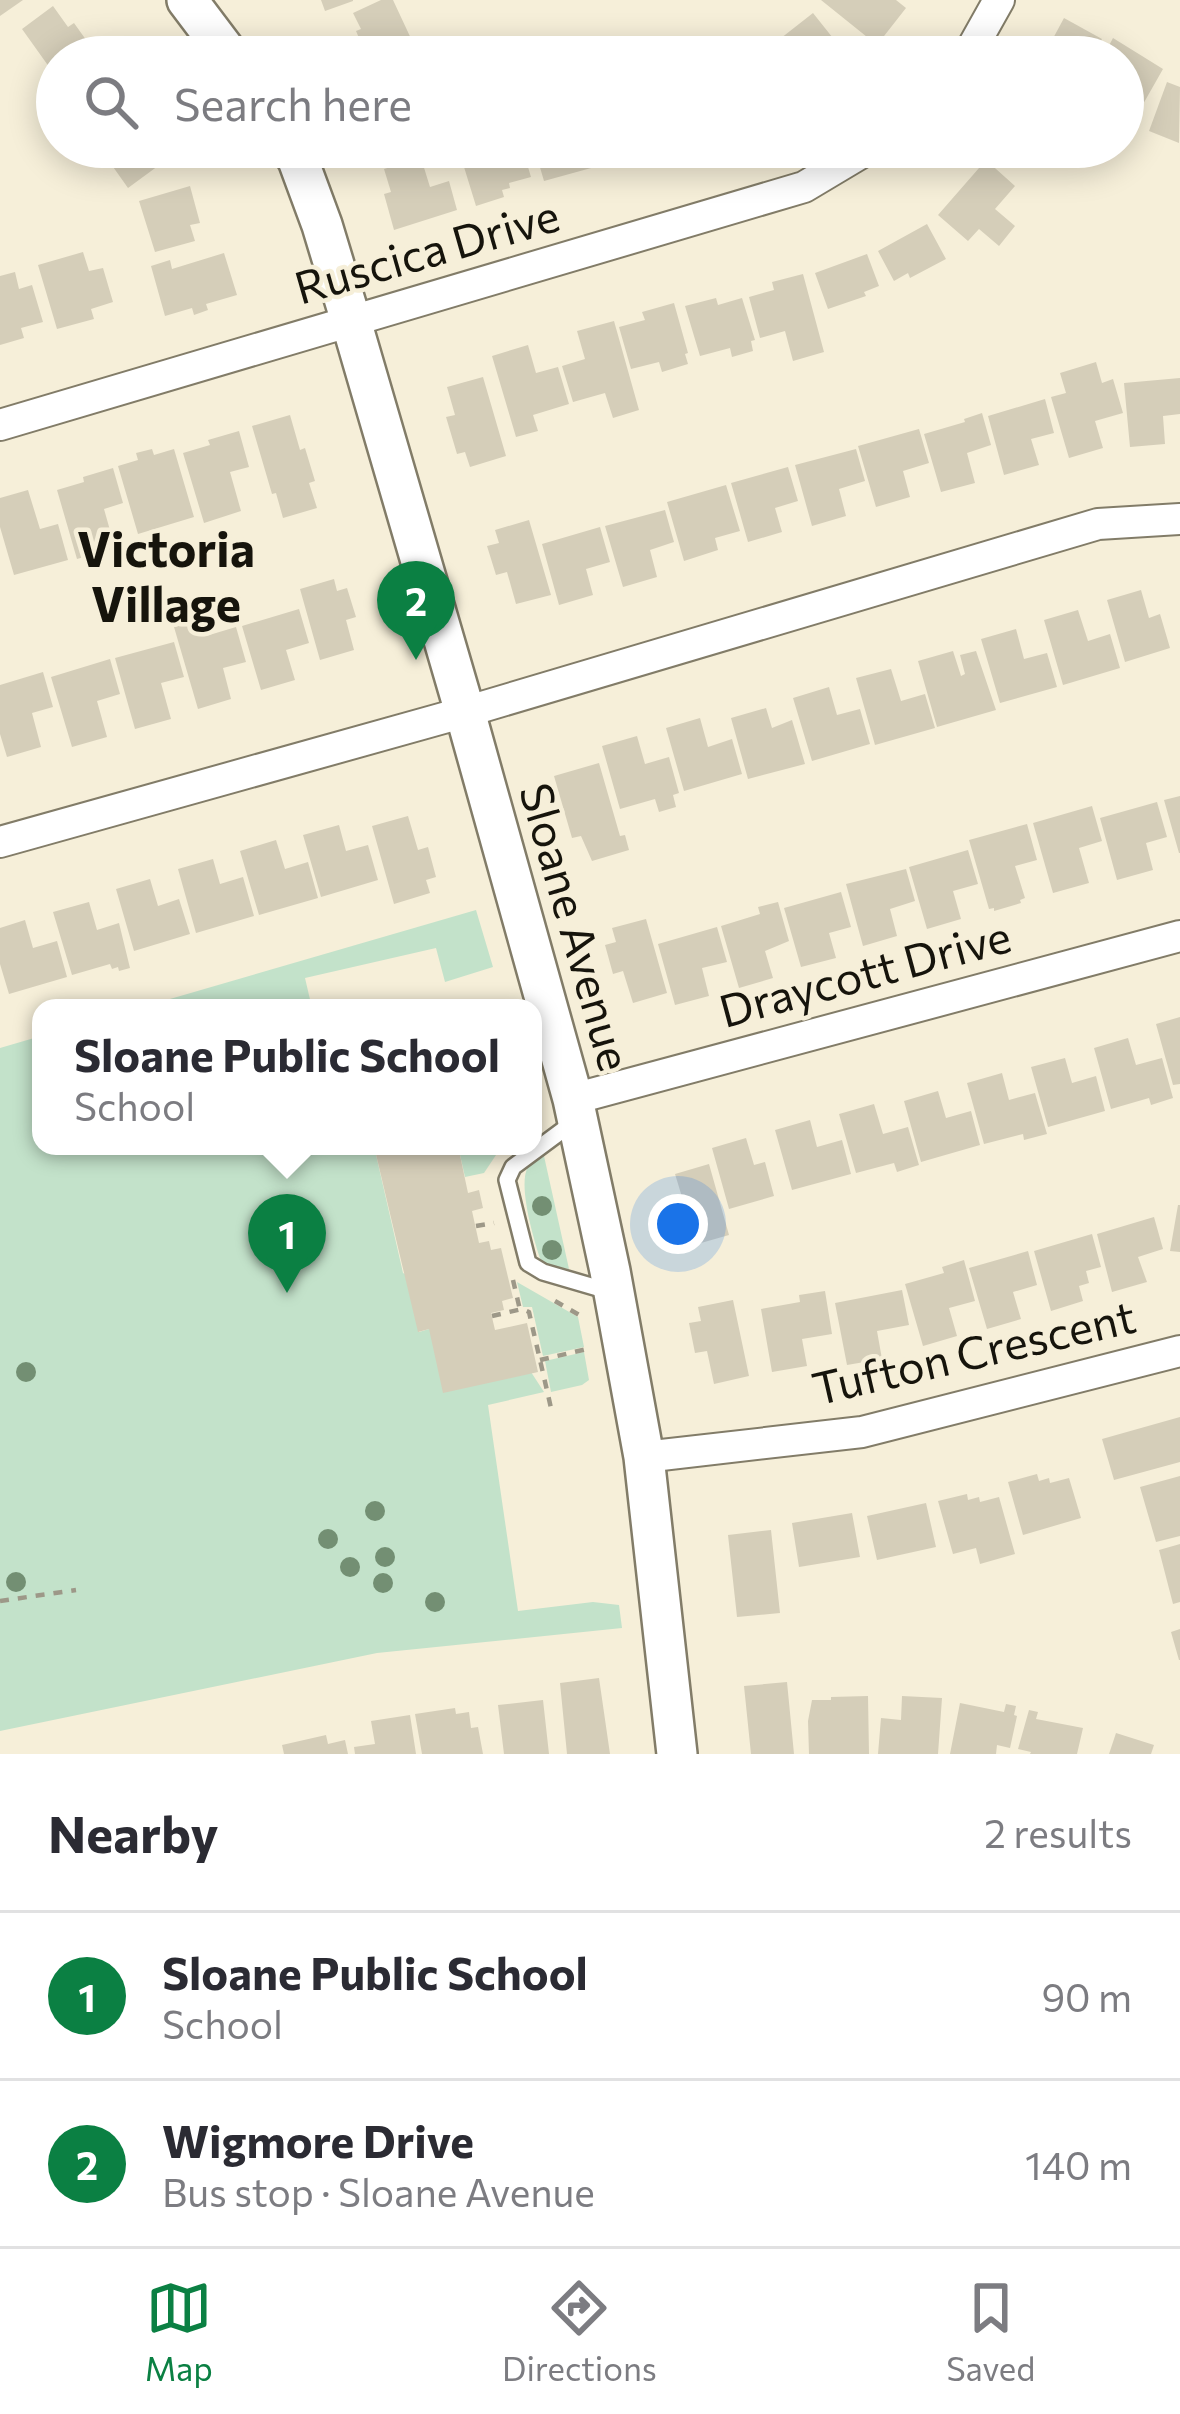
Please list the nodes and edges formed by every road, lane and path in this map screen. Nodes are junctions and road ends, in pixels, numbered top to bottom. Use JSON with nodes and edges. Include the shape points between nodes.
{"nodes":[{"id":1,"x":187,"y":0,"type":"edge"},
{"id":2,"x":999,"y":0,"type":"edge"},
{"id":3,"x":214,"y":36,"type":"edge"},
{"id":4,"x":979,"y":36,"type":"edge"},
{"id":5,"x":301,"y":168,"type":"edge"},
{"id":6,"x":836,"y":168,"type":"edge"},
{"id":7,"x":351,"y":321,"type":"junction"},
{"id":8,"x":0,"y":425,"type":"edge"},
{"id":9,"x":1180,"y":519,"type":"edge"},
{"id":10,"x":465,"y":712,"type":"junction"},
{"id":11,"x":0,"y":842,"type":"edge"},
{"id":12,"x":1180,"y":936,"type":"edge"},
{"id":13,"x":575,"y":1109,"type":"junction"},
{"id":14,"x":542,"y":1140,"type":"edge"},
{"id":15,"x":527,"y":1155,"type":"edge"},
{"id":16,"x":498,"y":1222,"type":"dead end"},
{"id":17,"x":476,"y":1226,"type":"dead end"},
{"id":18,"x":512,"y":1275,"type":"dead end"},
{"id":19,"x":614,"y":1292,"type":"junction"},
{"id":20,"x":520,"y":1310,"type":"junction"},
{"id":21,"x":492,"y":1316,"type":"dead end"},
{"id":22,"x":586,"y":1349,"type":"dead end"},
{"id":23,"x":1180,"y":1352,"type":"edge"},
{"id":24,"x":540,"y":1360,"type":"junction"},
{"id":25,"x":551,"y":1408,"type":"dead end"},
{"id":26,"x":644,"y":1457,"type":"junction"},
{"id":27,"x":76,"y":1590,"type":"dead end"},
{"id":28,"x":0,"y":1600,"type":"edge"},
{"id":29,"x":677,"y":1754,"type":"edge"}],
"edges":[{"from":1,"to":3,"type":"street"},
{"from":2,"to":4,"type":"street"},
{"from":5,"to":7,"type":"street","name":"Sloane Avenue"},
{"from":6,"to":7,"type":"street","name":"Ruscica Drive","via":[[804,187]]},
{"from":7,"to":8,"type":"street","name":"Ruscica Drive"},
{"from":7,"to":10,"type":"street","name":"Sloane Avenue"},
{"from":9,"to":10,"type":"street","via":[[1098,524]]},
{"from":10,"to":11,"type":"street"},
{"from":10,"to":13,"type":"street","name":"Sloane Avenue"},
{"from":12,"to":13,"type":"street","name":"Draycott Drive"},
{"from":13,"to":14,"type":"lane"},
{"from":13,"to":19,"type":"street","name":"Sloane Avenue"},
{"from":15,"to":19,"type":"lane","via":[[508,1174],[528,1263]]},
{"from":16,"to":17,"type":"path"},
{"from":18,"to":20,"type":"path"},
{"from":19,"to":26,"type":"street","name":"Sloane Avenue"},
{"from":20,"to":21,"type":"path"},
{"from":20,"to":24,"type":"path","via":[[530,1314]]},
{"from":22,"to":24,"type":"path"},
{"from":23,"to":26,"type":"street","name":"Tufton Crescent","via":[[862,1432]]},
{"from":24,"to":25,"type":"path"},
{"from":26,"to":29,"type":"street","name":"Sloane Avenue"},
{"from":27,"to":28,"type":"path"}]}
